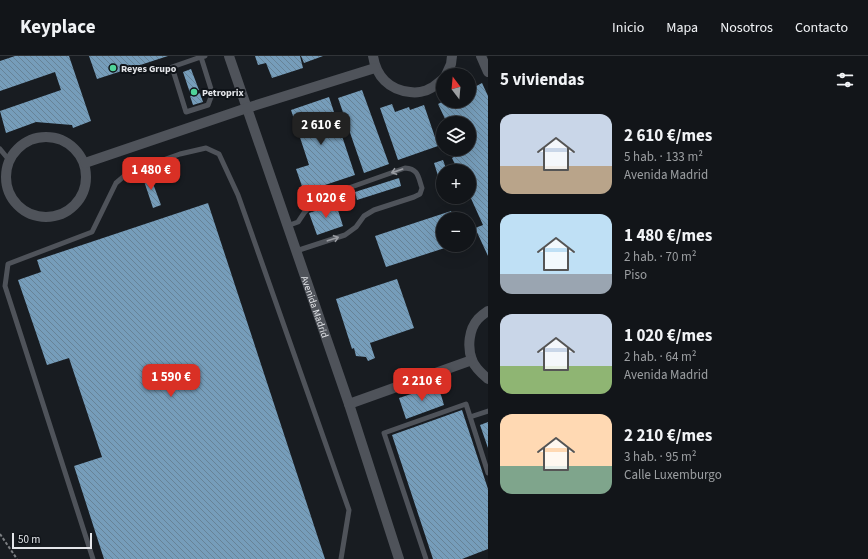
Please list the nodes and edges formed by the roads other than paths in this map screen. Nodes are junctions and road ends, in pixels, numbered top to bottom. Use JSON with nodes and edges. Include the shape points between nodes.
{"nodes":[{"id":1,"x":229,"y":56,"type":"edge"},
{"id":2,"x":373,"y":56,"type":"edge"},
{"id":3,"x":452,"y":56,"type":"edge"},
{"id":4,"x":481,"y":56,"type":"edge"},
{"id":5,"x":203,"y":57,"type":"edge"},
{"id":6,"x":376,"y":68,"type":"junction"},
{"id":7,"x":450,"y":68,"type":"edge"},
{"id":8,"x":488,"y":72,"type":"edge"},
{"id":9,"x":436,"y":84,"type":"edge"},
{"id":10,"x":246,"y":108,"type":"junction"},
{"id":11,"x":0,"y":149,"type":"edge"},
{"id":12,"x":9,"y":160,"type":"junction"},
{"id":13,"x":85,"y":163,"type":"junction"},
{"id":14,"x":287,"y":226,"type":"junction"},
{"id":15,"x":296,"y":251,"type":"junction"},
{"id":16,"x":488,"y":311,"type":"edge"},
{"id":17,"x":472,"y":360,"type":"junction"},
{"id":18,"x":488,"y":379,"type":"edge"},
{"id":19,"x":349,"y":404,"type":"junction"},
{"id":20,"x":488,"y":411,"type":"edge"},
{"id":21,"x":470,"y":417,"type":"junction"},
{"id":22,"x":488,"y":473,"type":"edge"},
{"id":23,"x":93,"y":559,"type":"edge"},
{"id":24,"x":341,"y":559,"type":"edge"},
{"id":25,"x":399,"y":559,"type":"edge"},
{"id":26,"x":426,"y":559,"type":"edge"}],
"edges":[{"from":1,"to":10,"type":"street","name":"Avenida Madrid"},
{"from":2,"to":6,"type":"street"},
{"from":3,"to":7,"type":"street"},
{"from":4,"to":8,"type":"street"},
{"from":5,"to":5,"type":"lane","via":[[172,67],[186,112],[208,105],[211,97]]},
{"from":6,"to":9,"type":"street","via":[[390,86],[401,91],[416,93]]},
{"from":6,"to":10,"type":"street"},
{"from":10,"to":13,"type":"street"},
{"from":10,"to":14,"type":"street","name":"Avenida Madrid"},
{"from":11,"to":12,"type":"lane"},
{"from":12,"to":13,"type":"street","via":[[19,146],[33,138],[50,136],[65,141],[78,151]]},
{"from":12,"to":13,"type":"street","via":[[5,174],[7,189],[15,203],[27,213],[42,217],[58,216],[72,208],[82,196],[87,180]]},
{"from":14,"to":15,"type":"street","name":"Avenida Madrid"},
{"from":15,"to":14,"type":"lane","one_way":true,"via":[[345,235],[356,227],[364,216],[374,210],[414,198],[420,194],[422,188],[416,172],[405,168],[326,196],[313,204],[298,222]]},
{"from":15,"to":19,"type":"street","name":"Avenida Madrid"},
{"from":16,"to":17,"type":"street","via":[[478,319],[471,332],[469,343]]},
{"from":17,"to":18,"type":"street","via":[[479,372]]},
{"from":17,"to":19,"type":"street"},
{"from":19,"to":25,"type":"street","name":"Avenida Madrid"},
{"from":20,"to":21,"type":"lane"},
{"from":21,"to":22,"type":"lane"},
{"from":21,"to":26,"type":"lane","via":[[466,404],[384,433]]},
{"from":23,"to":24,"type":"lane","via":[[5,286],[8,264],[92,232],[116,184],[129,172],[180,154],[206,148],[219,154],[238,195],[349,510]]}]}
